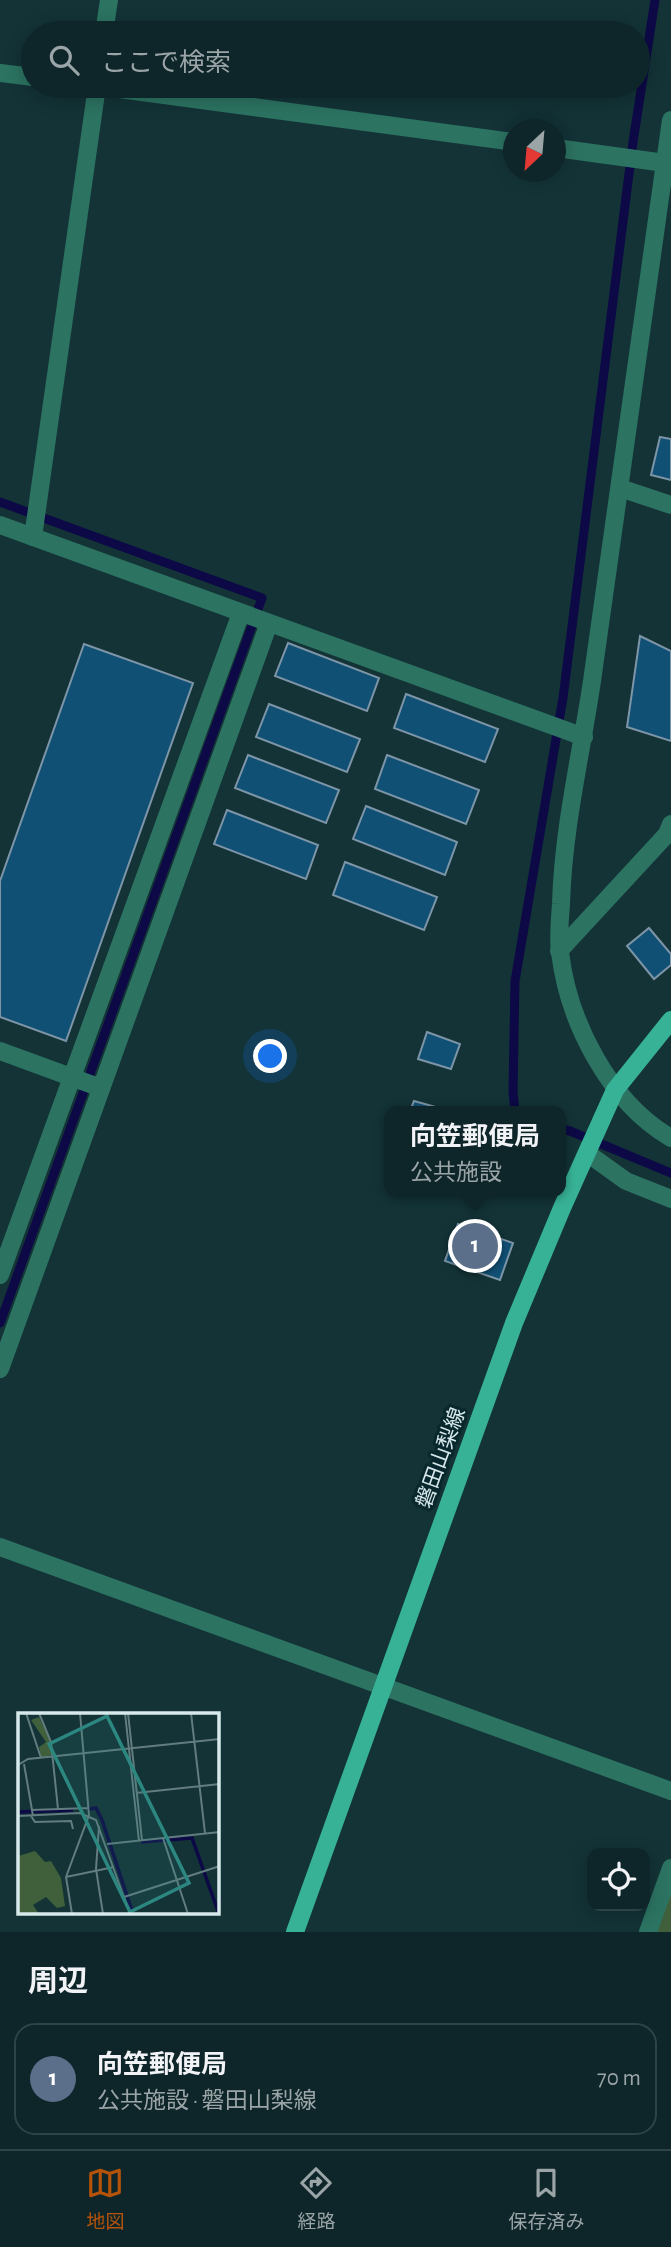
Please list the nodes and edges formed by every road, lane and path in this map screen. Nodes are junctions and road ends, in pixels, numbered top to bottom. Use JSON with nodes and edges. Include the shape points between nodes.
{"nodes":[{"id":1,"x":109,"y":0,"type":"edge"},
{"id":2,"x":106,"y":21,"type":"edge"},
{"id":3,"x":0,"y":73,"type":"edge"},
{"id":4,"x":21,"y":76,"type":"edge"},
{"id":5,"x":95,"y":98,"type":"edge"},
{"id":6,"x":186,"y":98,"type":"edge"},
{"id":7,"x":671,"y":120,"type":"edge"},
{"id":8,"x":503,"y":141,"type":"edge"},
{"id":9,"x":566,"y":150,"type":"edge"},
{"id":10,"x":665,"y":163,"type":"junction"},
{"id":11,"x":621,"y":488,"type":"junction"},
{"id":12,"x":671,"y":505,"type":"edge"},
{"id":13,"x":0,"y":525,"type":"edge"},
{"id":14,"x":33,"y":537,"type":"junction"},
{"id":15,"x":241,"y":613,"type":"junction"},
{"id":16,"x":269,"y":623,"type":"junction"},
{"id":17,"x":584,"y":737,"type":"junction"},
{"id":18,"x":671,"y":824,"type":"edge"},
{"id":19,"x":559,"y":951,"type":"junction"},
{"id":20,"x":671,"y":1020,"type":"edge"},
{"id":21,"x":0,"y":1051,"type":"edge"},
{"id":22,"x":72,"y":1077,"type":"junction"},
{"id":23,"x":101,"y":1088,"type":"junction"},
{"id":24,"x":615,"y":1090,"type":"junction"},
{"id":25,"x":671,"y":1138,"type":"edge"},
{"id":26,"x":587,"y":1153,"type":"junction"},
{"id":27,"x":671,"y":1199,"type":"edge"},
{"id":28,"x":0,"y":1275,"type":"edge"},
{"id":29,"x":0,"y":1369,"type":"edge"},
{"id":30,"x":0,"y":1547,"type":"edge"},
{"id":31,"x":384,"y":1686,"type":"junction"},
{"id":32,"x":671,"y":1791,"type":"edge"},
{"id":33,"x":671,"y":1868,"type":"edge"},
{"id":34,"x":295,"y":1932,"type":"edge"},
{"id":35,"x":648,"y":1932,"type":"edge"}],
"edges":[{"from":1,"to":2,"type":"street"},
{"from":3,"to":4,"type":"street"},
{"from":5,"to":14,"type":"street"},
{"from":6,"to":8,"type":"street"},
{"from":7,"to":10,"type":"street"},
{"from":9,"to":10,"type":"street"},
{"from":10,"to":11,"type":"street"},
{"from":11,"to":12,"type":"street"},
{"from":11,"to":17,"type":"street"},
{"from":13,"to":14,"type":"street"},
{"from":14,"to":15,"type":"street"},
{"from":15,"to":16,"type":"street"},
{"from":15,"to":22,"type":"street"},
{"from":16,"to":17,"type":"street"},
{"from":16,"to":23,"type":"street"},
{"from":17,"to":19,"type":"street","via":[[562,863]]},
{"from":18,"to":19,"type":"street","via":[[667,834]]},
{"from":19,"to":24,"type":"street","via":[[573,1007]]},
{"from":20,"to":24,"type":"main road","name":"磐田山梨線"},
{"from":21,"to":22,"type":"street"},
{"from":22,"to":23,"type":"street"},
{"from":22,"to":28,"type":"street"},
{"from":23,"to":29,"type":"street"},
{"from":24,"to":25,"type":"street"},
{"from":24,"to":26,"type":"main road","name":"磐田山梨線"},
{"from":26,"to":27,"type":"street","via":[[626,1181]]},
{"from":26,"to":31,"type":"main road","name":"磐田山梨線","via":[[514,1323]]},
{"from":30,"to":31,"type":"street"},
{"from":31,"to":32,"type":"street"},
{"from":31,"to":34,"type":"main road","name":"磐田山梨線"},
{"from":33,"to":35,"type":"street"}]}
